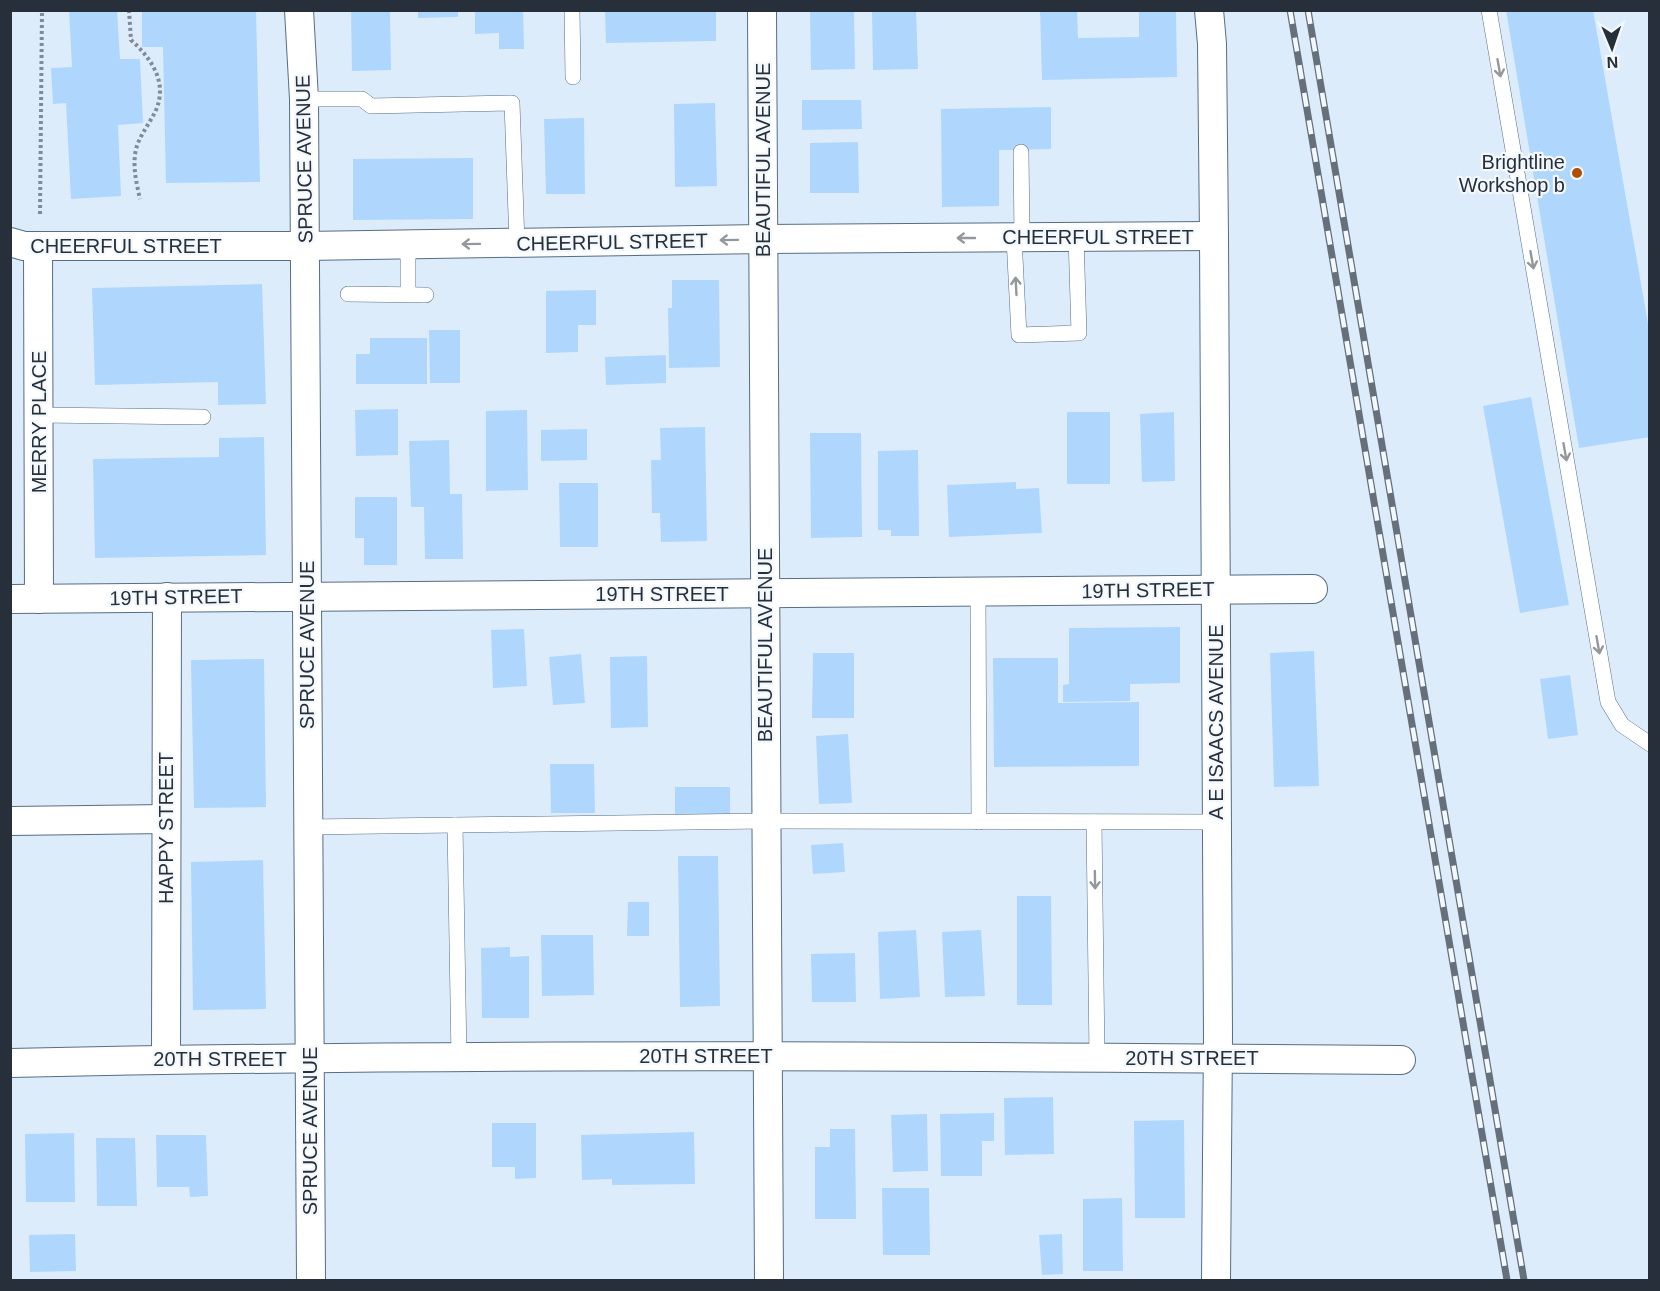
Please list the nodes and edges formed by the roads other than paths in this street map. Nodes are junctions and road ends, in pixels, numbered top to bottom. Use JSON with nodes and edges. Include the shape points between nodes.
{"nodes":[{"id":1,"x":299,"y":10,"type":"edge"},
{"id":2,"x":572,"y":10,"type":"edge"},
{"id":3,"x":762,"y":10,"type":"edge"},
{"id":4,"x":1209,"y":10,"type":"edge"},
{"id":5,"x":1489,"y":10,"type":"edge"},
{"id":6,"x":573,"y":77,"type":"dead end"},
{"id":7,"x":304,"y":99,"type":"junction"},
{"id":8,"x":1021,"y":152,"type":"dead end"},
{"id":9,"x":1214,"y":236,"type":"junction"},
{"id":10,"x":1076,"y":237,"type":"junction"},
{"id":11,"x":1018,"y":238,"type":"junction"},
{"id":12,"x":763,"y":239,"type":"junction"},
{"id":13,"x":10,"y":242,"type":"edge"},
{"id":14,"x":516,"y":243,"type":"junction"},
{"id":15,"x":408,"y":244,"type":"junction"},
{"id":16,"x":38,"y":246,"type":"junction"},
{"id":17,"x":305,"y":246,"type":"junction"},
{"id":18,"x":348,"y":294,"type":"dead end"},
{"id":19,"x":408,"y":294,"type":"junction"},
{"id":20,"x":426,"y":295,"type":"dead end"},
{"id":21,"x":39,"y":415,"type":"junction"},
{"id":22,"x":203,"y":417,"type":"dead end"},
{"id":23,"x":1312,"y":589,"type":"dead end"},
{"id":24,"x":1215,"y":590,"type":"junction"},
{"id":25,"x":978,"y":592,"type":"junction"},
{"id":26,"x":765,"y":594,"type":"junction"},
{"id":27,"x":307,"y":596,"type":"junction"},
{"id":28,"x":167,"y":597,"type":"junction"},
{"id":29,"x":39,"y":598,"type":"junction"},
{"id":30,"x":10,"y":599,"type":"edge"},
{"id":31,"x":1650,"y":744,"type":"edge"},
{"id":32,"x":166,"y":819,"type":"junction"},
{"id":33,"x":10,"y":821,"type":"edge"},
{"id":34,"x":766,"y":822,"type":"junction"},
{"id":35,"x":979,"y":822,"type":"junction"},
{"id":36,"x":1094,"y":822,"type":"junction"},
{"id":37,"x":1216,"y":822,"type":"junction"},
{"id":38,"x":455,"y":825,"type":"junction"},
{"id":39,"x":308,"y":826,"type":"junction"},
{"id":40,"x":768,"y":1056,"type":"junction"},
{"id":41,"x":459,"y":1058,"type":"junction"},
{"id":42,"x":1097,"y":1058,"type":"junction"},
{"id":43,"x":1217,"y":1058,"type":"junction"},
{"id":44,"x":166,"y":1059,"type":"junction"},
{"id":45,"x":310,"y":1059,"type":"junction"},
{"id":46,"x":1401,"y":1060,"type":"dead end"},
{"id":47,"x":10,"y":1063,"type":"edge"},
{"id":48,"x":311,"y":1281,"type":"edge"},
{"id":49,"x":769,"y":1281,"type":"edge"},
{"id":50,"x":1216,"y":1281,"type":"edge"}],
"edges":[{"from":1,"to":7,"type":"street","name":"SPRUCE AVENUE"},
{"from":2,"to":6,"type":"lane"},
{"from":3,"to":12,"type":"street","name":"BEAUTIFUL AVENUE"},
{"from":4,"to":9,"type":"street","name":"A E ISAACS AVENUE"},
{"from":5,"to":31,"type":"lane","one_way":true,"via":[[1608,702],[1622,726]]},
{"from":7,"to":14,"type":"lane","via":[[362,99],[371,106],[513,103]]},
{"from":7,"to":17,"type":"street","name":"SPRUCE AVENUE"},
{"from":8,"to":11,"type":"lane"},
{"from":9,"to":10,"type":"street","name":"CHEERFUL STREET"},
{"from":9,"to":24,"type":"street","name":"A E ISAACS AVENUE"},
{"from":10,"to":11,"type":"street","name":"CHEERFUL STREET"},
{"from":10,"to":11,"type":"lane","one_way":true,"via":[[1079,333],[1019,335]]},
{"from":11,"to":12,"type":"street","name":"CHEERFUL STREET","one_way":true},
{"from":12,"to":14,"type":"street","name":"CHEERFUL STREET","one_way":true},
{"from":12,"to":26,"type":"street","name":"BEAUTIFUL AVENUE"},
{"from":13,"to":16,"type":"street","name":"CHEERFUL STREET"},
{"from":14,"to":15,"type":"street","name":"CHEERFUL STREET","one_way":true},
{"from":15,"to":17,"type":"street","name":"CHEERFUL STREET"},
{"from":15,"to":19,"type":"lane"},
{"from":16,"to":17,"type":"street","name":"CHEERFUL STREET"},
{"from":16,"to":21,"type":"street","name":"MERRY PLACE"},
{"from":17,"to":27,"type":"street","name":"SPRUCE AVENUE"},
{"from":18,"to":19,"type":"lane"},
{"from":19,"to":20,"type":"lane"},
{"from":21,"to":22,"type":"lane"},
{"from":21,"to":29,"type":"street","name":"MERRY PLACE"},
{"from":23,"to":24,"type":"street","name":"19TH STREET"},
{"from":24,"to":25,"type":"street","name":"19TH STREET"},
{"from":24,"to":37,"type":"street","name":"A E ISAACS AVENUE"},
{"from":25,"to":26,"type":"street","name":"19TH STREET"},
{"from":25,"to":35,"type":"lane"},
{"from":26,"to":27,"type":"street","name":"19TH STREET"},
{"from":26,"to":34,"type":"street","name":"BEAUTIFUL AVENUE"},
{"from":27,"to":28,"type":"street","name":"19TH STREET"},
{"from":27,"to":39,"type":"street","name":"SPRUCE AVENUE"},
{"from":28,"to":29,"type":"street","name":"19TH STREET"},
{"from":28,"to":32,"type":"street","name":"HAPPY STREET"},
{"from":29,"to":30,"type":"street","name":"19TH STREET"},
{"from":32,"to":33,"type":"street"},
{"from":32,"to":44,"type":"street","name":"HAPPY STREET"},
{"from":34,"to":35,"type":"lane"},
{"from":34,"to":38,"type":"lane"},
{"from":34,"to":40,"type":"street","name":"BEAUTIFUL AVENUE"},
{"from":35,"to":36,"type":"lane"},
{"from":36,"to":37,"type":"lane"},
{"from":36,"to":42,"type":"lane","one_way":true},
{"from":37,"to":43,"type":"street","name":"A E ISAACS AVENUE"},
{"from":38,"to":39,"type":"lane"},
{"from":38,"to":41,"type":"lane"},
{"from":39,"to":45,"type":"street","name":"SPRUCE AVENUE"},
{"from":40,"to":41,"type":"street","name":"20TH STREET"},
{"from":40,"to":42,"type":"street","name":"20TH STREET"},
{"from":40,"to":49,"type":"street","name":"BEAUTIFUL AVENUE"},
{"from":41,"to":45,"type":"street","name":"20TH STREET"},
{"from":42,"to":43,"type":"street","name":"20TH STREET"},
{"from":43,"to":46,"type":"street","name":"20TH STREET"},
{"from":43,"to":50,"type":"street","name":"A E ISAACS AVENUE"},
{"from":44,"to":45,"type":"street","name":"20TH STREET"},
{"from":44,"to":47,"type":"street","name":"20TH STREET"},
{"from":45,"to":48,"type":"street","name":"SPRUCE AVENUE"}]}
